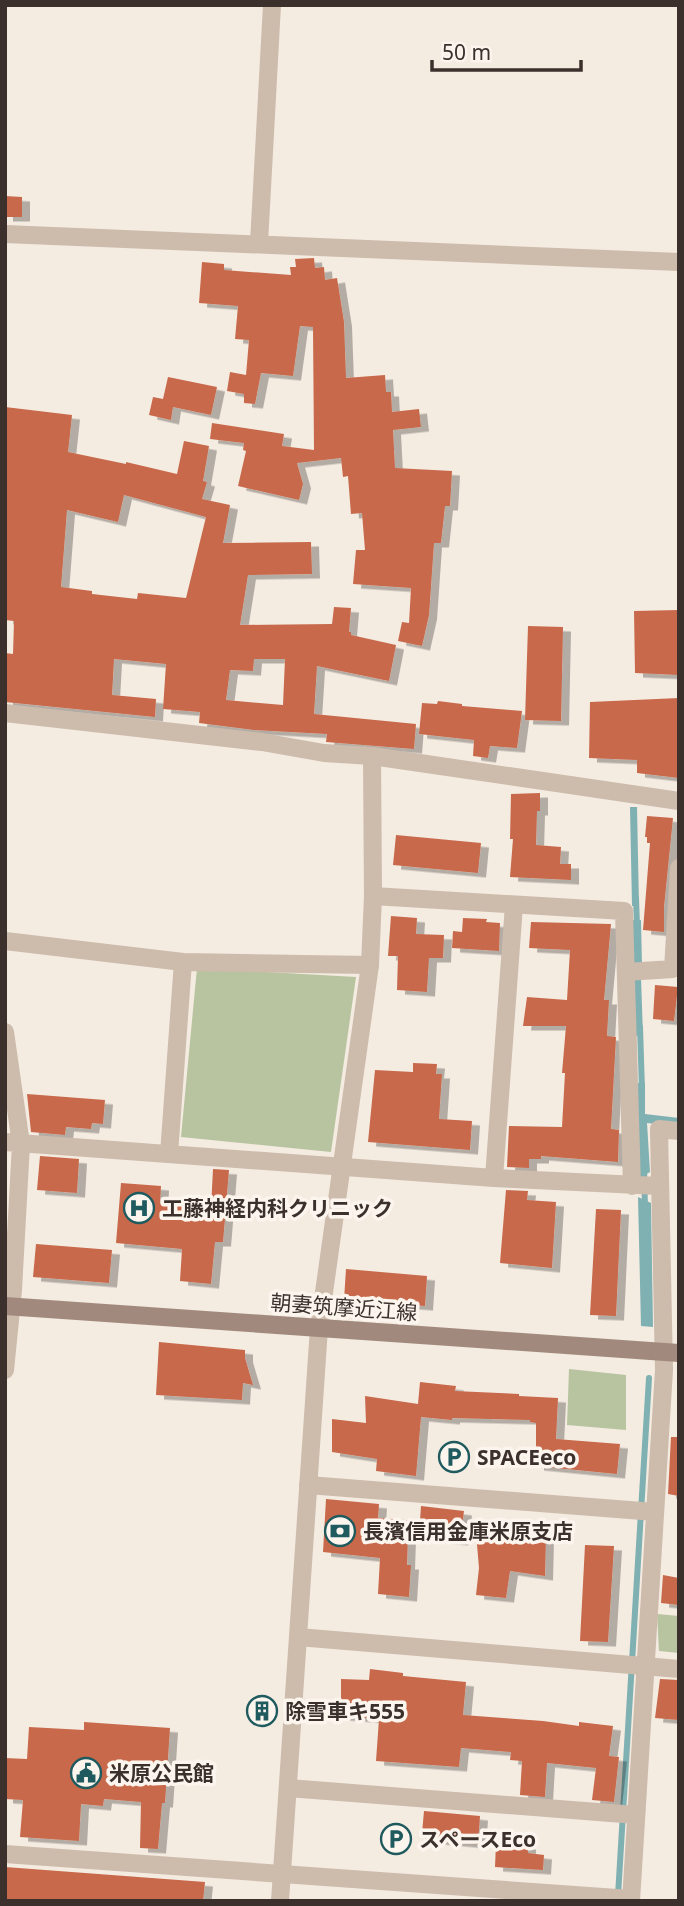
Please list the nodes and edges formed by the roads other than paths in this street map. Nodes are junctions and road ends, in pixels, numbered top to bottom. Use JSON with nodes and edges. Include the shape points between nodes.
{"nodes":[{"id":1,"x":272,"y":5,"type":"edge"},
{"id":2,"x":5,"y":234,"type":"edge"},
{"id":3,"x":259,"y":243,"type":"junction"},
{"id":4,"x":679,"y":261,"type":"edge"},
{"id":5,"x":5,"y":713,"type":"edge"},
{"id":6,"x":372,"y":756,"type":"junction"},
{"id":7,"x":679,"y":801,"type":"edge"},
{"id":8,"x":679,"y":869,"type":"edge"},
{"id":9,"x":373,"y":896,"type":"junction"},
{"id":10,"x":514,"y":905,"type":"junction"},
{"id":11,"x":5,"y":941,"type":"edge"},
{"id":12,"x":183,"y":962,"type":"junction"},
{"id":13,"x":370,"y":965,"type":"junction"},
{"id":14,"x":634,"y":971,"type":"junction"},
{"id":15,"x":5,"y":1032,"type":"edge"},
{"id":16,"x":679,"y":1131,"type":"edge"},
{"id":17,"x":13,"y":1143,"type":"edge"},
{"id":18,"x":169,"y":1154,"type":"junction"},
{"id":19,"x":342,"y":1167,"type":"junction"},
{"id":20,"x":494,"y":1178,"type":"junction"},
{"id":21,"x":645,"y":1186,"type":"junction"},
{"id":22,"x":8,"y":1307,"type":"edge"},
{"id":23,"x":319,"y":1328,"type":"junction"},
{"id":24,"x":672,"y":1352,"type":"edge"},
{"id":25,"x":5,"y":1370,"type":"edge"},
{"id":26,"x":308,"y":1485,"type":"junction"},
{"id":27,"x":645,"y":1511,"type":"junction"},
{"id":28,"x":298,"y":1637,"type":"junction"},
{"id":29,"x":636,"y":1666,"type":"junction"},
{"id":30,"x":679,"y":1669,"type":"edge"},
{"id":31,"x":288,"y":1788,"type":"junction"},
{"id":32,"x":627,"y":1815,"type":"junction"},
{"id":33,"x":5,"y":1854,"type":"edge"},
{"id":34,"x":282,"y":1872,"type":"junction"},
{"id":35,"x":624,"y":1899,"type":"edge"},
{"id":36,"x":280,"y":1901,"type":"edge"}],
"edges":[{"from":1,"to":3,"type":"street"},
{"from":2,"to":3,"type":"street"},
{"from":3,"to":4,"type":"street"},
{"from":5,"to":6,"type":"street"},
{"from":6,"to":7,"type":"street"},
{"from":6,"to":9,"type":"street"},
{"from":8,"to":14,"type":"street","via":[[673,969]]},
{"from":9,"to":10,"type":"street"},
{"from":9,"to":13,"type":"street"},
{"from":10,"to":14,"type":"street","via":[[624,911]]},
{"from":10,"to":20,"type":"street"},
{"from":11,"to":12,"type":"street"},
{"from":12,"to":13,"type":"street"},
{"from":12,"to":18,"type":"street"},
{"from":13,"to":19,"type":"street"},
{"from":14,"to":21,"type":"street"},
{"from":15,"to":17,"type":"street"},
{"from":16,"to":21,"type":"street","via":[[659,1129]]},
{"from":17,"to":18,"type":"street"},
{"from":17,"to":22,"type":"street"},
{"from":18,"to":19,"type":"street"},
{"from":19,"to":20,"type":"street"},
{"from":19,"to":23,"type":"street"},
{"from":20,"to":21,"type":"street"},
{"from":21,"to":24,"type":"street"},
{"from":22,"to":23,"type":"main road","name":"朝妻筑摩近江線"},
{"from":22,"to":25,"type":"street"},
{"from":23,"to":24,"type":"main road","name":"朝妻筑摩近江線"},
{"from":23,"to":26,"type":"street"},
{"from":24,"to":27,"type":"street"},
{"from":26,"to":27,"type":"street"},
{"from":26,"to":28,"type":"street"},
{"from":27,"to":29,"type":"street"},
{"from":28,"to":29,"type":"street"},
{"from":28,"to":31,"type":"street"},
{"from":29,"to":30,"type":"street"},
{"from":29,"to":32,"type":"street"},
{"from":31,"to":32,"type":"street"},
{"from":31,"to":34,"type":"street"},
{"from":32,"to":35,"type":"street"},
{"from":33,"to":34,"type":"street"},
{"from":34,"to":35,"type":"street"},
{"from":34,"to":36,"type":"street"}]}
